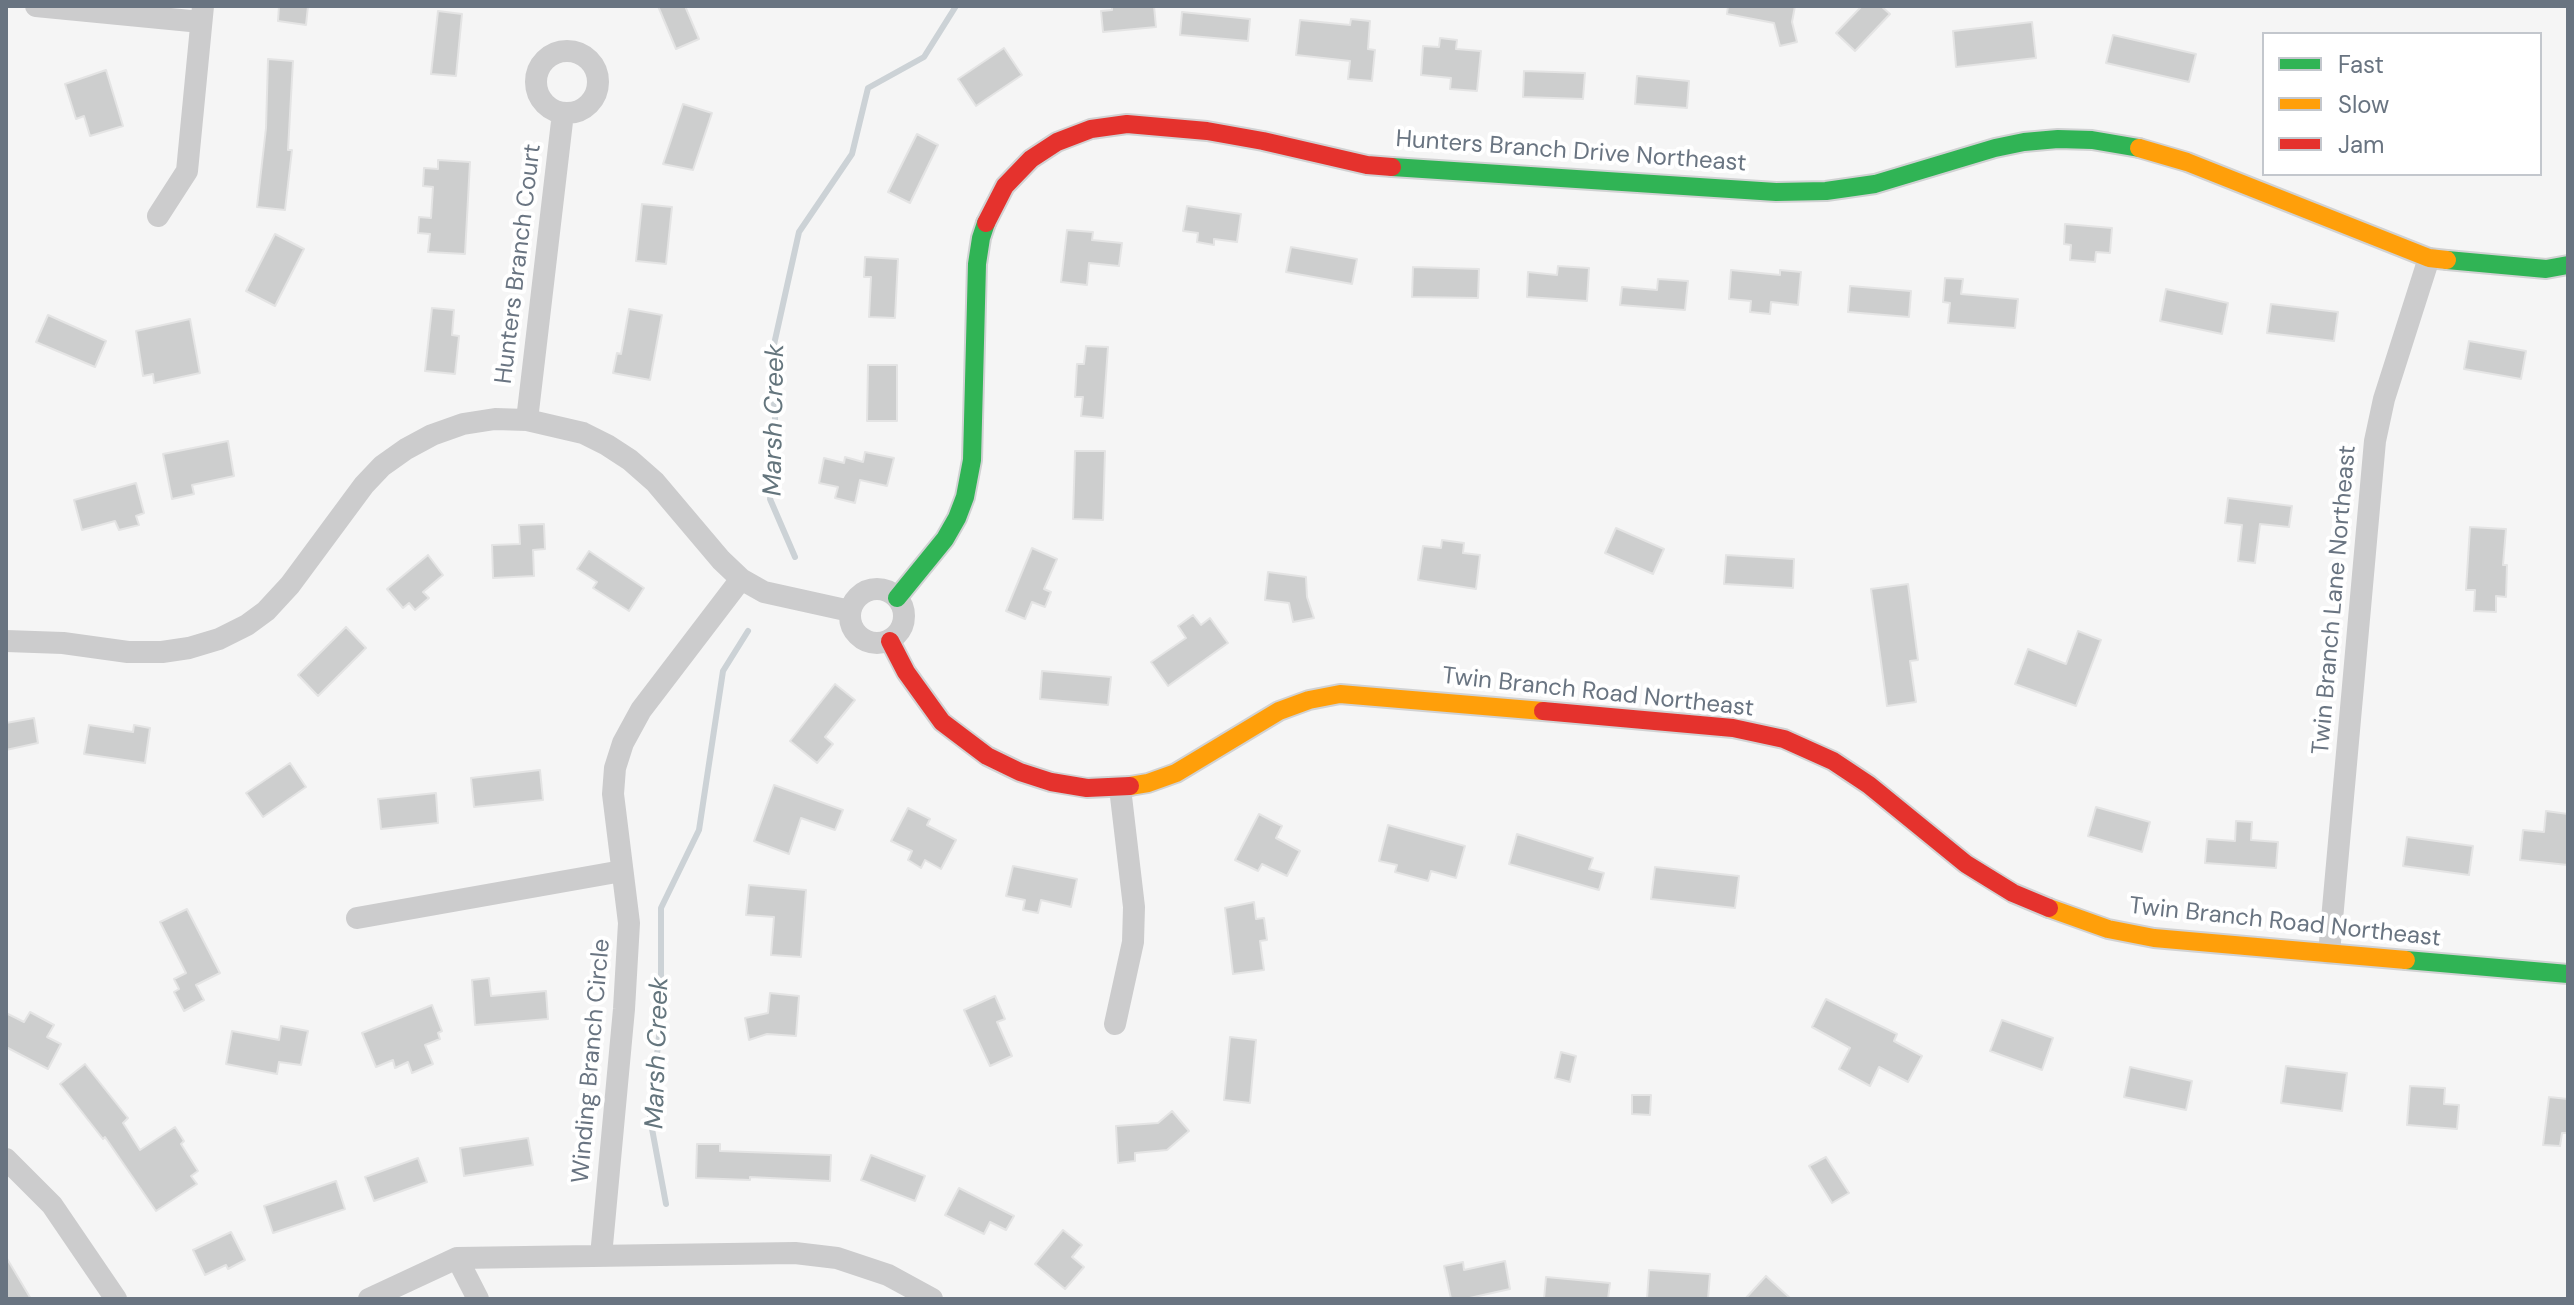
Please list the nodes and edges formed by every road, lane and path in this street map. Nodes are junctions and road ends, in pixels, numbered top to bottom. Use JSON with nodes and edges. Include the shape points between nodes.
{"nodes":[{"id":1,"x":36,"y":6,"type":"edge"},
{"id":2,"x":202,"y":14,"type":"edge"},
{"id":3,"x":563,"y":113,"type":"dead end"},
{"id":4,"x":158,"y":216,"type":"dead end"},
{"id":5,"x":2429,"y":258,"type":"junction"},
{"id":6,"x":2568,"y":265,"type":"edge"},
{"id":7,"x":527,"y":420,"type":"junction"},
{"id":8,"x":741,"y":579,"type":"junction"},
{"id":9,"x":897,"y":598,"type":"junction"},
{"id":10,"x":850,"y":611,"type":"junction"},
{"id":11,"x":6,"y":641,"type":"edge"},
{"id":12,"x":890,"y":641,"type":"junction"},
{"id":13,"x":1120,"y":788,"type":"junction"},
{"id":14,"x":622,"y":871,"type":"junction"},
{"id":15,"x":357,"y":918,"type":"dead end"},
{"id":16,"x":2329,"y":953,"type":"junction"},
{"id":17,"x":2568,"y":974,"type":"edge"},
{"id":18,"x":1115,"y":1024,"type":"dead end"},
{"id":19,"x":6,"y":1159,"type":"edge"},
{"id":20,"x":601,"y":1256,"type":"junction"},
{"id":21,"x":457,"y":1258,"type":"junction"},
{"id":22,"x":116,"y":1299,"type":"edge"},
{"id":23,"x":369,"y":1299,"type":"edge"},
{"id":24,"x":478,"y":1299,"type":"edge"},
{"id":25,"x":932,"y":1299,"type":"edge"}],
"edges":[{"from":1,"to":2,"type":"street"},
{"from":2,"to":4,"type":"street","via":[[187,171]]},
{"from":3,"to":7,"type":"street","name":"Hunters Branch Court"},
{"from":5,"to":6,"type":"street","name":"Hunters Branch Drive Northeast","via":[[2546,269]]},
{"from":5,"to":9,"type":"street","name":"Hunters Branch Drive Northeast","via":[[2187,162],[2092,140],[2024,142],[1875,184],[1776,192],[1367,165],[1207,131],[1127,124],[1091,129],[1031,159],[1005,186],[990,213],[977,264],[972,460],[965,497],[945,539]]},
{"from":5,"to":16,"type":"street","name":"Twin Branch Lane Northeast","via":[[2375,441]]},
{"from":7,"to":8,"type":"street","via":[[583,433],[630,460]]},
{"from":7,"to":11,"type":"street","via":[[463,424],[432,435],[382,466],[266,611],[219,639],[162,652]]},
{"from":8,"to":10,"type":"street","via":[[764,592]]},
{"from":8,"to":14,"type":"street","name":"Winding Branch Circle","via":[[641,710],[623,743],[613,794]]},
{"from":9,"to":10,"type":"street","via":[[870,589]]},
{"from":9,"to":12,"type":"street","via":[[903,621]]},
{"from":10,"to":12,"type":"street","via":[[859,636],[874,643]]},
{"from":12,"to":13,"type":"street","name":"Twin Branch Road Northeast","via":[[942,722],[987,756],[1051,782]]},
{"from":13,"to":16,"type":"street","name":"Twin Branch Road Northeast","via":[[1176,773],[1279,711],[1340,694],[1733,728],[1784,739],[1833,761],[1966,864],[2013,893],[2063,914],[2154,938]]},
{"from":13,"to":18,"type":"street","via":[[1134,919]]},
{"from":14,"to":15,"type":"street"},
{"from":14,"to":20,"type":"street","name":"Winding Branch Circle","via":[[629,923]]},
{"from":16,"to":17,"type":"street","name":"Twin Branch Road Northeast"},
{"from":19,"to":22,"type":"street","via":[[52,1205]]},
{"from":20,"to":21,"type":"street"},
{"from":20,"to":25,"type":"street","via":[[795,1253],[837,1258],[888,1275]]},
{"from":21,"to":23,"type":"street"},
{"from":21,"to":24,"type":"street"}]}
